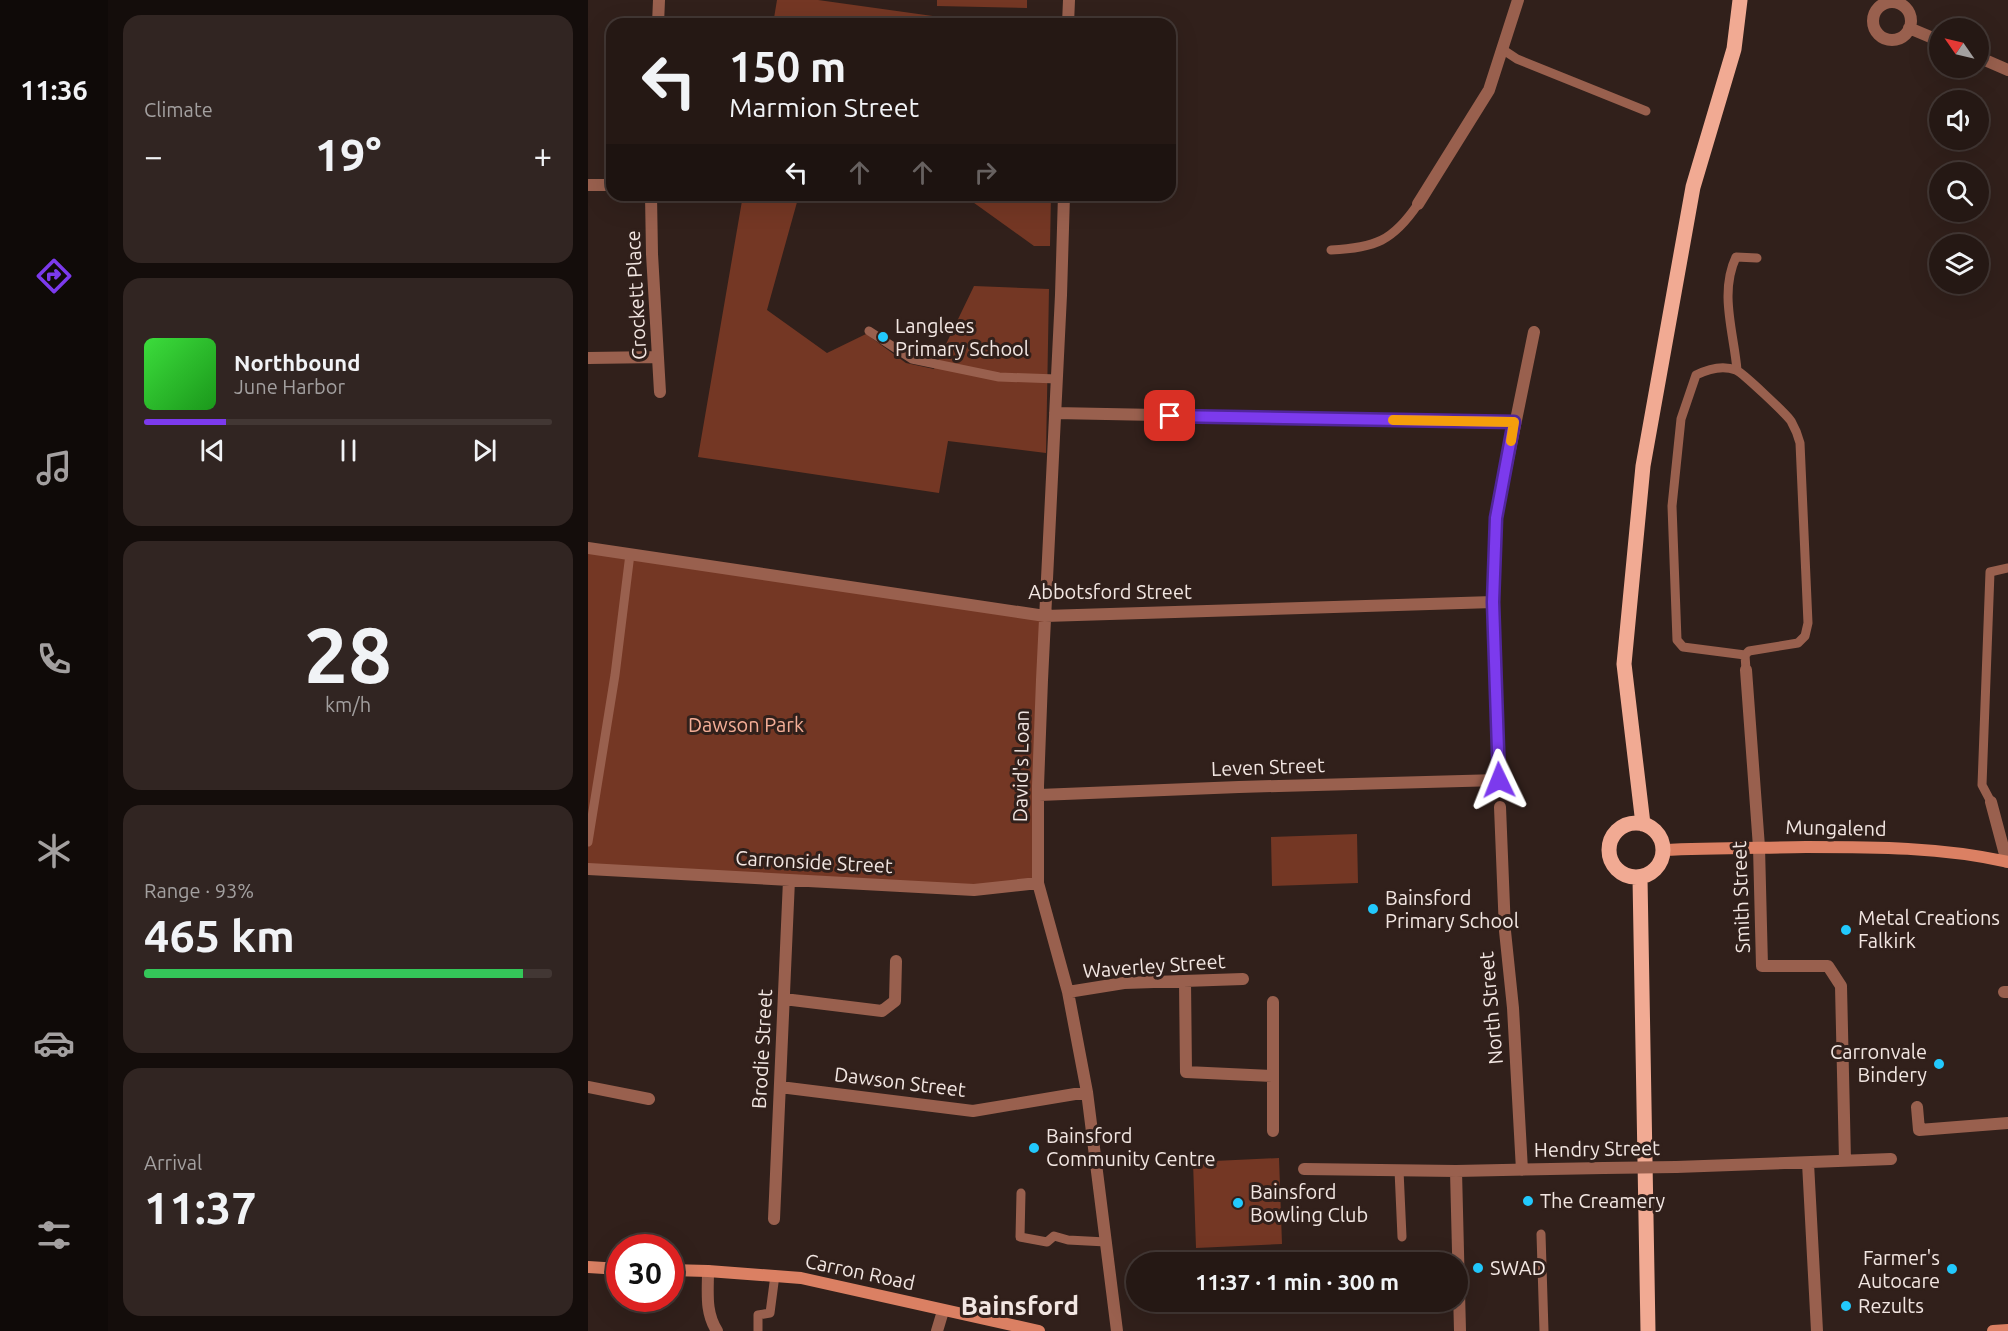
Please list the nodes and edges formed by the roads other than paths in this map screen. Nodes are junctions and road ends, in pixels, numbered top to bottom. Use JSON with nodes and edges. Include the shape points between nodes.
{"nodes":[{"id":1,"x":659,"y":0,"type":"edge"},
{"id":2,"x":1069,"y":0,"type":"edge"},
{"id":3,"x":1518,"y":0,"type":"edge"},
{"id":4,"x":1740,"y":0,"type":"edge"},
{"id":5,"x":658,"y":18,"type":"edge"},
{"id":6,"x":1068,"y":18,"type":"edge"},
{"id":7,"x":1909,"y":28,"type":"dead end"},
{"id":8,"x":1929,"y":36,"type":"edge"},
{"id":9,"x":1502,"y":49,"type":"junction"},
{"id":10,"x":1989,"y":62,"type":"edge"},
{"id":11,"x":2008,"y":70,"type":"edge"},
{"id":12,"x":1646,"y":111,"type":"dead end"},
{"id":13,"x":606,"y":184,"type":"edge"},
{"id":14,"x":588,"y":185,"type":"edge"},
{"id":15,"x":651,"y":201,"type":"edge"},
{"id":16,"x":1064,"y":201,"type":"edge"},
{"id":17,"x":1418,"y":204,"type":"joint"},
{"id":18,"x":1331,"y":250,"type":"dead end"},
{"id":19,"x":1757,"y":258,"type":"dead end"},
{"id":20,"x":869,"y":331,"type":"dead end"},
{"id":21,"x":1534,"y":332,"type":"dead end"},
{"id":22,"x":658,"y":357,"type":"junction"},
{"id":23,"x":588,"y":358,"type":"edge"},
{"id":24,"x":1737,"y":370,"type":"junction"},
{"id":25,"x":1057,"y":378,"type":"junction"},
{"id":26,"x":660,"y":392,"type":"dead end"},
{"id":27,"x":1055,"y":413,"type":"junction"},
{"id":28,"x":1514,"y":422,"type":"junction"},
{"id":29,"x":588,"y":548,"type":"edge"},
{"id":30,"x":630,"y":554,"type":"junction"},
{"id":31,"x":2008,"y":568,"type":"edge"},
{"id":32,"x":1493,"y":602,"type":"junction"},
{"id":33,"x":1045,"y":616,"type":"junction"},
{"id":34,"x":1745,"y":655,"type":"junction"},
{"id":35,"x":1746,"y":670,"type":"joint"},
{"id":36,"x":1039,"y":795,"type":"junction"},
{"id":37,"x":1991,"y":802,"type":"joint"},
{"id":38,"x":1500,"y":807,"type":"dead end"},
{"id":39,"x":1642,"y":824,"type":"junction"},
{"id":40,"x":588,"y":842,"type":"edge"},
{"id":41,"x":1759,"y":847,"type":"junction"},
{"id":42,"x":1663,"y":850,"type":"junction"},
{"id":43,"x":2007,"y":862,"type":"edge"},
{"id":44,"x":588,"y":869,"type":"edge"},
{"id":45,"x":1640,"y":878,"type":"junction"},
{"id":46,"x":789,"y":880,"type":"junction"},
{"id":47,"x":1038,"y":883,"type":"junction"},
{"id":48,"x":897,"y":961,"type":"dead end"},
{"id":49,"x":1243,"y":979,"type":"dead end"},
{"id":50,"x":1185,"y":981,"type":"junction"},
{"id":51,"x":1068,"y":992,"type":"junction"},
{"id":52,"x":784,"y":999,"type":"junction"},
{"id":53,"x":1273,"y":1002,"type":"dead end"},
{"id":54,"x":1273,"y":1076,"type":"junction"},
{"id":55,"x":588,"y":1087,"type":"edge"},
{"id":56,"x":780,"y":1087,"type":"junction"},
{"id":57,"x":1087,"y":1092,"type":"junction"},
{"id":58,"x":649,"y":1099,"type":"dead end"},
{"id":59,"x":1917,"y":1107,"type":"dead end"},
{"id":60,"x":2008,"y":1123,"type":"edge"},
{"id":61,"x":1273,"y":1131,"type":"dead end"},
{"id":62,"x":1891,"y":1159,"type":"dead end"},
{"id":63,"x":1845,"y":1161,"type":"junction"},
{"id":64,"x":1808,"y":1163,"type":"junction"},
{"id":65,"x":1304,"y":1169,"type":"dead end"},
{"id":66,"x":1399,"y":1170,"type":"junction"},
{"id":67,"x":1522,"y":1170,"type":"junction"},
{"id":68,"x":1456,"y":1171,"type":"junction"},
{"id":69,"x":1021,"y":1193,"type":"dead end"},
{"id":70,"x":774,"y":1219,"type":"dead end"},
{"id":71,"x":1541,"y":1234,"type":"dead end"},
{"id":72,"x":1402,"y":1237,"type":"dead end"},
{"id":73,"x":1106,"y":1242,"type":"junction"},
{"id":74,"x":588,"y":1267,"type":"edge"},
{"id":75,"x":606,"y":1268,"type":"edge"},
{"id":76,"x":684,"y":1270,"type":"edge"},
{"id":77,"x":708,"y":1271,"type":"junction"},
{"id":78,"x":775,"y":1275,"type":"junction"},
{"id":79,"x":943,"y":1311,"type":"junction"},
{"id":80,"x":2008,"y":1330,"type":"edge"},
{"id":81,"x":717,"y":1331,"type":"edge"},
{"id":82,"x":758,"y":1331,"type":"edge"},
{"id":83,"x":937,"y":1331,"type":"edge"},
{"id":84,"x":1039,"y":1331,"type":"edge"},
{"id":85,"x":1117,"y":1331,"type":"edge"},
{"id":86,"x":1460,"y":1331,"type":"edge"},
{"id":87,"x":1544,"y":1331,"type":"edge"},
{"id":88,"x":1648,"y":1331,"type":"edge"},
{"id":89,"x":1816,"y":1331,"type":"edge"},
{"id":90,"x":1993,"y":1331,"type":"edge"}],
"edges":[{"from":1,"to":5,"type":"street"},
{"from":2,"to":6,"type":"street"},
{"from":3,"to":9,"type":"street"},
{"from":4,"to":39,"type":"main road","via":[[1734,49],[1693,187],[1643,466],[1624,664]]},
{"from":7,"to":8,"type":"street"},
{"from":9,"to":12,"type":"lane","via":[[1517,59]]},
{"from":9,"to":17,"type":"street","via":[[1489,90]]},
{"from":10,"to":11,"type":"street"},
{"from":13,"to":14,"type":"street"},
{"from":15,"to":22,"type":"street","name":"Crockett Place"},
{"from":16,"to":25,"type":"street","name":"David's Loan"},
{"from":17,"to":18,"type":"lane","via":[[1405,223],[1388,237],[1372,245]]},
{"from":19,"to":24,"type":"lane","via":[[1736,257],[1731,267],[1727,312]]},
{"from":20,"to":25,"type":"lane","via":[[912,359],[999,377]]},
{"from":21,"to":28,"type":"street"},
{"from":22,"to":23,"type":"street"},
{"from":22,"to":26,"type":"street","name":"Crockett Place"},
{"from":24,"to":34,"type":"lane","via":[[1789,418],[1800,443],[1808,623],[1805,636],[1798,643],[1770,646]]},
{"from":24,"to":34,"type":"lane","via":[[1708,369],[1696,375],[1681,419],[1672,506],[1677,640],[1683,646]]},
{"from":25,"to":27,"type":"street","name":"David's Loan"},
{"from":27,"to":28,"type":"street"},
{"from":27,"to":33,"type":"street","name":"David's Loan"},
{"from":28,"to":32,"type":"street","via":[[1496,518]]},
{"from":29,"to":30,"type":"street","name":"Abbotsford Street"},
{"from":30,"to":33,"type":"street","name":"Abbotsford Street"},
{"from":30,"to":40,"type":"lane"},
{"from":31,"to":37,"type":"lane","via":[[1990,572],[1982,785]]},
{"from":32,"to":33,"type":"street","name":"Abbotsford Street"},
{"from":32,"to":36,"type":"street","name":"Leven Street","via":[[1499,780]]},
{"from":33,"to":36,"type":"street","name":"David's Loan"},
{"from":34,"to":35,"type":"lane"},
{"from":35,"to":41,"type":"street","name":"Smith Street"},
{"from":36,"to":47,"type":"street","name":"David's Loan"},
{"from":37,"to":43,"type":"street"},
{"from":38,"to":67,"type":"street","name":"North Street"},
{"from":39,"to":42,"type":"main road","via":[[1658,833]]},
{"from":39,"to":45,"type":"main road","via":[[1624,826],[1610,840],[1608,849],[1621,874]]},
{"from":41,"to":42,"type":"main road","name":"Mungalend"},
{"from":41,"to":43,"type":"main road","name":"Mungalend","via":[[1878,847],[1941,851]]},
{"from":41,"to":63,"type":"street","name":"Smith Street","via":[[1762,966],[1828,966],[1841,986]]},
{"from":42,"to":45,"type":"main road","via":[[1657,868]]},
{"from":44,"to":46,"type":"street","name":"Carronside Street"},
{"from":45,"to":88,"type":"main road"},
{"from":46,"to":47,"type":"street","name":"Carronside Street","via":[[974,891]]},
{"from":46,"to":52,"type":"street","name":"Brodie Street"},
{"from":47,"to":51,"type":"street","name":"David's Loan"},
{"from":48,"to":52,"type":"street","via":[[895,1001],[882,1011]]},
{"from":49,"to":50,"type":"street","name":"Waverley Street"},
{"from":50,"to":51,"type":"street","name":"Waverley Street","via":[[1124,983]]},
{"from":50,"to":54,"type":"street","via":[[1186,1072]]},
{"from":51,"to":57,"type":"street","name":"David's Loan"},
{"from":52,"to":56,"type":"street","name":"Brodie Street"},
{"from":53,"to":54,"type":"street"},
{"from":54,"to":61,"type":"street"},
{"from":55,"to":58,"type":"street"},
{"from":56,"to":57,"type":"street","name":"Dawson Street","via":[[973,1111]]},
{"from":56,"to":70,"type":"street","name":"Brodie Street"},
{"from":57,"to":73,"type":"street","name":"David's Loan"},
{"from":59,"to":60,"type":"street","via":[[1919,1130]]},
{"from":62,"to":63,"type":"street","name":"Hendry Street"},
{"from":63,"to":64,"type":"street","name":"Hendry Street"},
{"from":64,"to":67,"type":"street","name":"Hendry Street","bridge":true},
{"from":64,"to":89,"type":"street"},
{"from":65,"to":66,"type":"street","name":"Hendry Street"},
{"from":66,"to":68,"type":"street","name":"Hendry Street"},
{"from":66,"to":72,"type":"lane"},
{"from":67,"to":68,"type":"street","name":"Hendry Street"},
{"from":68,"to":86,"type":"street"},
{"from":69,"to":73,"type":"lane","via":[[1020,1237],[1047,1242],[1054,1236]]},
{"from":71,"to":87,"type":"lane"},
{"from":73,"to":85,"type":"street","name":"David's Loan"},
{"from":74,"to":75,"type":"main road"},
{"from":76,"to":77,"type":"main road","name":"Carron Road"},
{"from":77,"to":78,"type":"main road","name":"Carron Road"},
{"from":77,"to":81,"type":"street","via":[[707,1306]]},
{"from":78,"to":79,"type":"main road","name":"Carron Road","via":[[814,1280]]},
{"from":78,"to":82,"type":"lane","via":[[770,1313],[758,1315]]},
{"from":79,"to":83,"type":"street"},
{"from":79,"to":84,"type":"main road","name":"Carron Road"},
{"from":80,"to":90,"type":"main road"}]}
